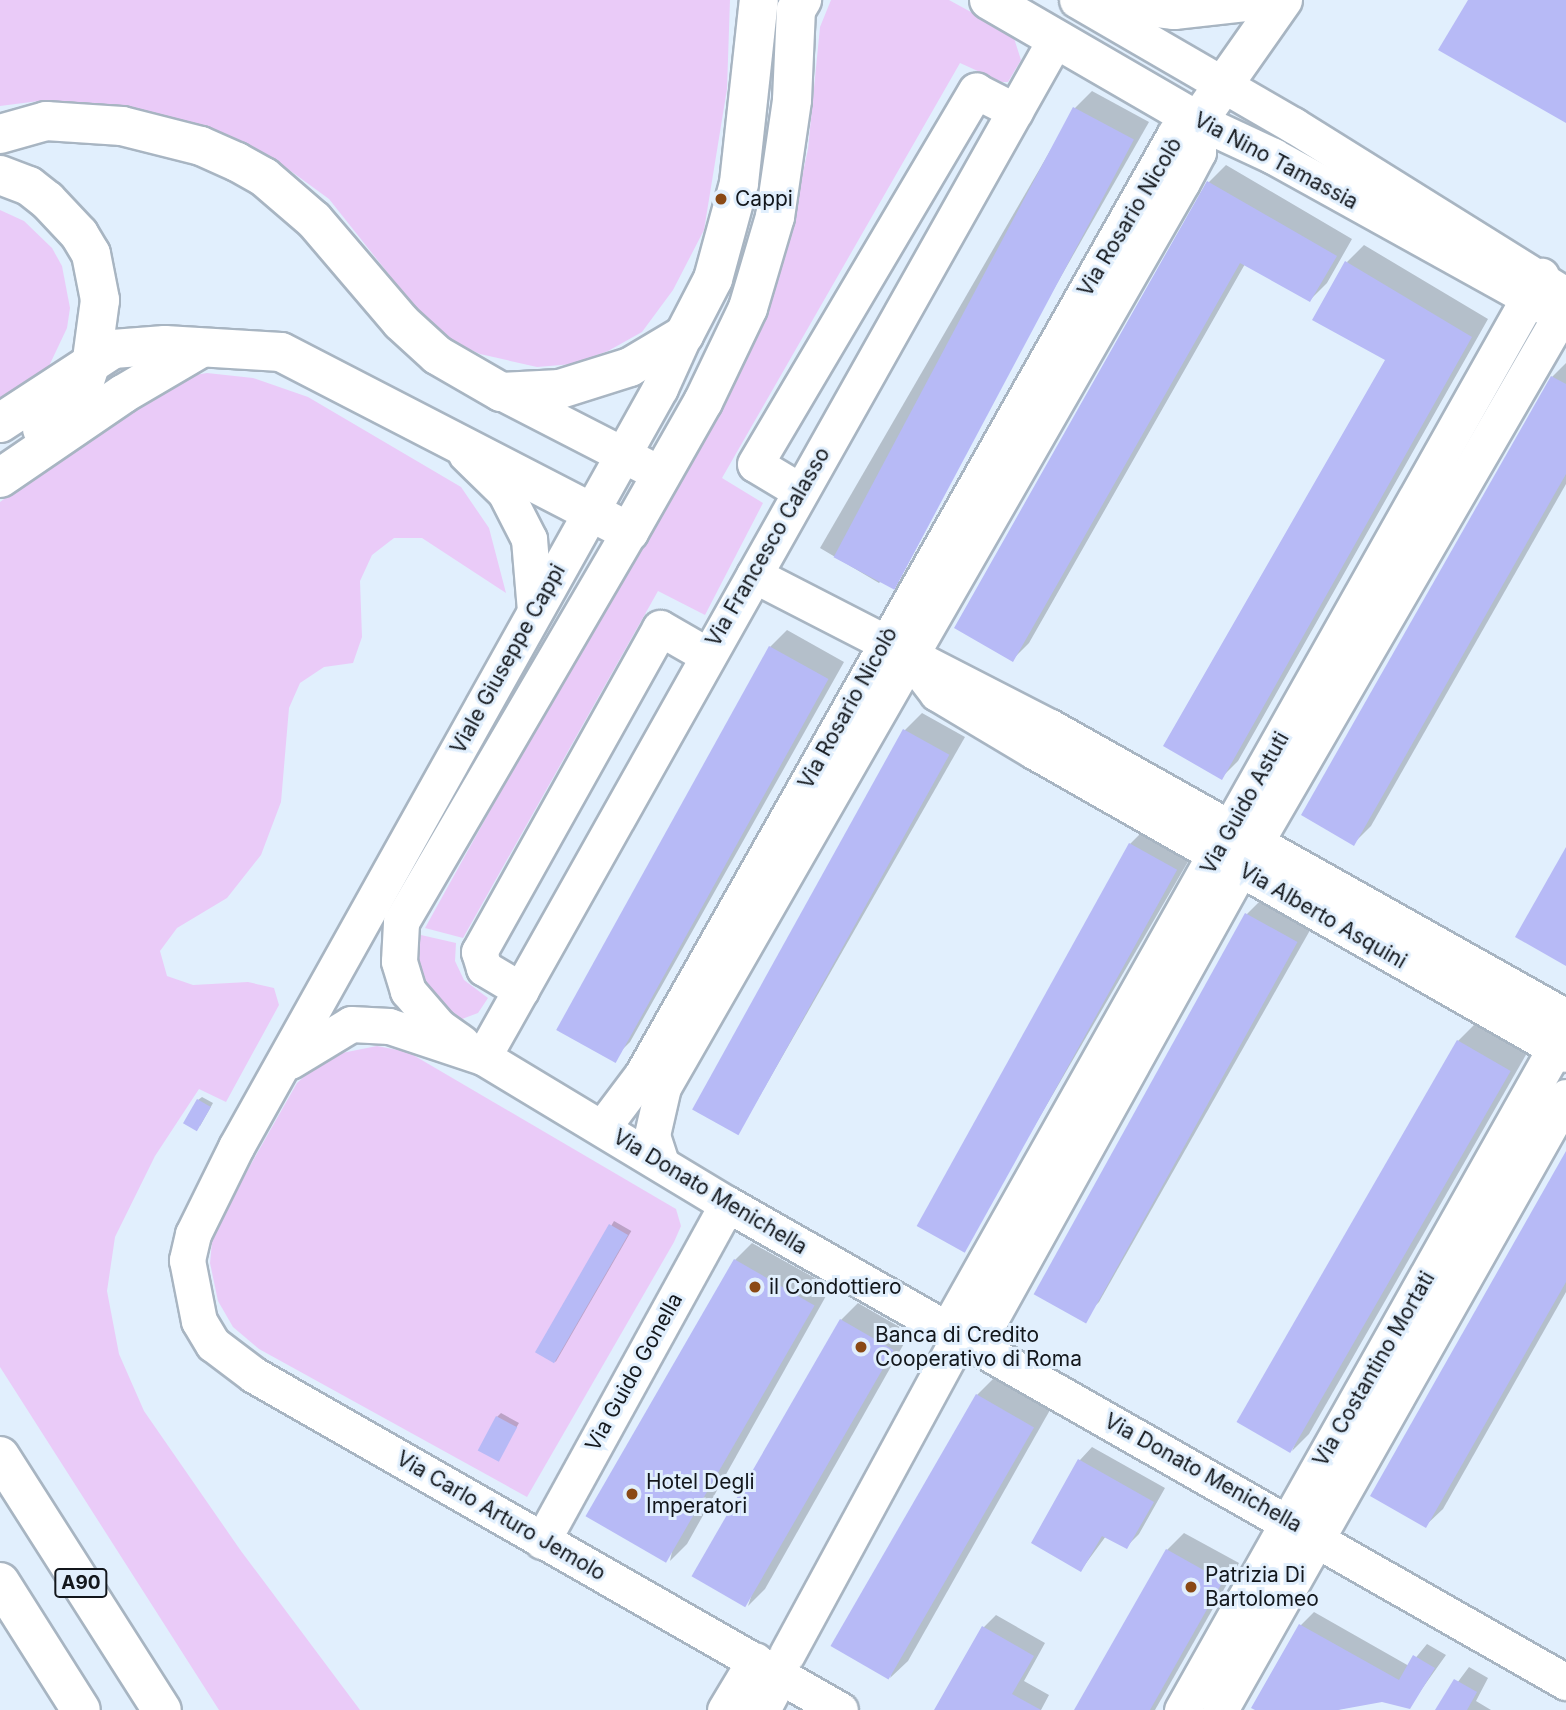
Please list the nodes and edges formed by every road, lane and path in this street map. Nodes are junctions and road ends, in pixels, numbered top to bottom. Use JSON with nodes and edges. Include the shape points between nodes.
{"nodes":[{"id":1,"x":759,"y":0,"type":"edge"},
{"id":2,"x":802,"y":0,"type":"edge"},
{"id":3,"x":989,"y":0,"type":"edge"},
{"id":4,"x":1077,"y":0,"type":"edge"},
{"id":5,"x":1089,"y":0,"type":"edge"},
{"id":6,"x":1265,"y":0,"type":"edge"},
{"id":7,"x":1283,"y":0,"type":"edge"},
{"id":8,"x":1056,"y":38,"type":"junction"},
{"id":9,"x":1221,"y":85,"type":"junction"},
{"id":10,"x":1015,"y":111,"type":"junction"},
{"id":11,"x":1198,"y":121,"type":"junction"},
{"id":12,"x":0,"y":135,"type":"edge"},
{"id":13,"x":0,"y":175,"type":"edge"},
{"id":14,"x":1554,"y":302,"type":"edge"},
{"id":15,"x":684,"y":335,"type":"junction"},
{"id":16,"x":201,"y":348,"type":"junction"},
{"id":17,"x":92,"y":359,"type":"junction"},
{"id":18,"x":501,"y":391,"type":"junction"},
{"id":19,"x":0,"y":424,"type":"edge"},
{"id":20,"x":458,"y":447,"type":"junction"},
{"id":21,"x":623,"y":455,"type":"junction"},
{"id":22,"x":0,"y":469,"type":"edge"},
{"id":23,"x":662,"y":475,"type":"junction"},
{"id":24,"x":0,"y":478,"type":"edge"},
{"id":25,"x":800,"y":491,"type":"junction"},
{"id":26,"x":590,"y":511,"type":"junction"},
{"id":27,"x":629,"y":532,"type":"junction"},
{"id":28,"x":754,"y":575,"type":"junction"},
{"id":29,"x":535,"y":610,"type":"junction"},
{"id":30,"x":897,"y":651,"type":"junction"},
{"id":31,"x":706,"y":655,"type":"junction"},
{"id":32,"x":1237,"y":848,"type":"junction"},
{"id":33,"x":521,"y":990,"type":"junction"},
{"id":34,"x":1566,"y":1017,"type":"edge"},
{"id":35,"x":1563,"y":1044,"type":"edge"},
{"id":36,"x":482,"y":1057,"type":"junction"},
{"id":37,"x":283,"y":1066,"type":"junction"},
{"id":38,"x":1566,"y":1097,"type":"edge"},
{"id":39,"x":602,"y":1128,"type":"junction"},
{"id":40,"x":661,"y":1163,"type":"junction"},
{"id":41,"x":727,"y":1204,"type":"junction"},
{"id":42,"x":192,"y":1293,"type":"joint"},
{"id":43,"x":961,"y":1336,"type":"junction"},
{"id":44,"x":0,"y":1456,"type":"edge"},
{"id":45,"x":1304,"y":1530,"type":"junction"},
{"id":46,"x":541,"y":1541,"type":"junction"},
{"id":47,"x":0,"y":1582,"type":"edge"},
{"id":48,"x":774,"y":1663,"type":"junction"},
{"id":49,"x":1566,"y":1682,"type":"edge"},
{"id":50,"x":81,"y":1710,"type":"edge"},
{"id":51,"x":162,"y":1710,"type":"edge"},
{"id":52,"x":725,"y":1710,"type":"edge"},
{"id":53,"x":762,"y":1710,"type":"edge"},
{"id":54,"x":840,"y":1710,"type":"edge"},
{"id":55,"x":1182,"y":1710,"type":"edge"},
{"id":56,"x":1220,"y":1710,"type":"edge"}],
"edges":[{"from":1,"to":15,"type":"main road","name":"Viale Giuseppe Cappi","via":[[752,98],[739,183],[713,279]]},
{"from":2,"to":23,"type":"main road","name":"Viale Giuseppe Cappi","via":[[796,10],[792,100],[775,217],[748,307],[704,402]]},
{"from":3,"to":8,"type":"main road","name":"Via Nino Tamassia"},
{"from":4,"to":9,"type":"street","name":"Via Nino Tamassia"},
{"from":5,"to":6,"type":"main road","via":[[1174,10]]},
{"from":7,"to":9,"type":"main road"},
{"from":8,"to":10,"type":"street","name":"Via Francesco Calasso"},
{"from":8,"to":11,"type":"main road","name":"Via Nino Tamassia"},
{"from":9,"to":11,"type":"main road"},
{"from":9,"to":14,"type":"street","name":"Via Nino Tamassia"},
{"from":10,"to":25,"type":"street","name":"Via Francesco Calasso"},
{"from":10,"to":25,"type":"street","via":[[976,91],[755,464]]},
{"from":11,"to":14,"type":"street","name":"Via Nino Tamassia"},
{"from":11,"to":30,"type":"street","name":"Via Rosario Nicolò","via":[[1198,152]]},
{"from":12,"to":18,"type":"main road","via":[[46,121],[111,125],[167,136],[237,162],[264,177],[314,220],[401,322],[437,355]]},
{"from":13,"to":17,"type":"main road","via":[[29,186],[47,200],[79,233],[91,254],[100,300]]},
{"from":14,"to":32,"type":"street","name":"Via Guido Astuti"},
{"from":15,"to":18,"type":"main road","via":[[630,367],[594,381],[560,389]]},
{"from":15,"to":21,"type":"street","name":"Viale Giuseppe Cappi"},
{"from":16,"to":17,"type":"main road","via":[[127,346]]},
{"from":16,"to":20,"type":"main road","via":[[281,352]]},
{"from":16,"to":24,"type":"main road","via":[[123,394]]},
{"from":17,"to":19,"type":"main road"},
{"from":17,"to":22,"type":"main road","via":[[76,394]]},
{"from":18,"to":21,"type":"street"},
{"from":20,"to":26,"type":"main road"},
{"from":20,"to":29,"type":"street","via":[[505,492],[529,539]]},
{"from":21,"to":23,"type":"street"},
{"from":21,"to":26,"type":"street","name":"Viale Giuseppe Cappi"},
{"from":23,"to":27,"type":"main road","name":"Viale Giuseppe Cappi"},
{"from":25,"to":28,"type":"street","name":"Via Francesco Calasso"},
{"from":26,"to":27,"type":"main road"},
{"from":26,"to":29,"type":"street","name":"Viale Giuseppe Cappi"},
{"from":27,"to":36,"type":"street","name":"Viale Giuseppe Cappi","via":[[401,922],[399,961],[408,991],[439,1027]]},
{"from":28,"to":30,"type":"street","name":"Via Alberto Asquini"},
{"from":28,"to":31,"type":"street","name":"Via Francesco Calasso"},
{"from":29,"to":37,"type":"street","name":"Viale Giuseppe Cappi"},
{"from":30,"to":32,"type":"street","name":"Via Alberto Asquini","via":[[951,673]]},
{"from":30,"to":39,"type":"street","name":"Via Rosario Nicolò","via":[[642,1076]]},
{"from":30,"to":40,"type":"street","name":"Via Rosario Nicolò","via":[[663,1087],[652,1135]]},
{"from":31,"to":33,"type":"street","name":"Via Francesco Calasso"},
{"from":31,"to":33,"type":"street","via":[[660,628],[479,951],[484,968]]},
{"from":32,"to":34,"type":"street","name":"Via Alberto Asquini"},
{"from":32,"to":35,"type":"street","name":"Via Alberto Asquini"},
{"from":32,"to":43,"type":"street","name":"Via Guido Astuti"},
{"from":33,"to":36,"type":"street","name":"Via Francesco Calasso"},
{"from":35,"to":45,"type":"street","name":"Via Costantino Mortati"},
{"from":36,"to":37,"type":"street","name":"Via Donato Menichella","via":[[389,1026],[351,1024]]},
{"from":36,"to":39,"type":"street","name":"Via Donato Menichella"},
{"from":37,"to":42,"type":"street","name":"Viale Giuseppe Cappi","via":[[193,1234],[187,1260]]},
{"from":38,"to":45,"type":"street","name":"Via Costantino Mortati"},
{"from":39,"to":40,"type":"street","name":"Via Donato Menichella"},
{"from":40,"to":41,"type":"street","name":"Via Donato Menichella"},
{"from":41,"to":43,"type":"street","name":"Via Donato Menichella"},
{"from":41,"to":46,"type":"street","name":"Via Guido Gonella"},
{"from":42,"to":46,"type":"street","name":"Via Carlo Arturo Jemolo","via":[[199,1321],[213,1344],[246,1369]]},
{"from":43,"to":45,"type":"street","name":"Via Donato Menichella"},
{"from":43,"to":48,"type":"street","name":"Via Guido Astuti"},
{"from":44,"to":51,"type":"main road","number":"A90"},
{"from":45,"to":49,"type":"street","name":"Via Donato Menichella"},
{"from":45,"to":55,"type":"street","name":"Via Costantino Mortati"},
{"from":45,"to":56,"type":"street","name":"Via Costantino Mortati"},
{"from":46,"to":48,"type":"street","name":"Via Carlo Arturo Jemolo"},
{"from":47,"to":50,"type":"main road"},
{"from":48,"to":52,"type":"street"},
{"from":48,"to":53,"type":"street"},
{"from":48,"to":54,"type":"street","name":"Via Carlo Arturo Jemolo"}]}
